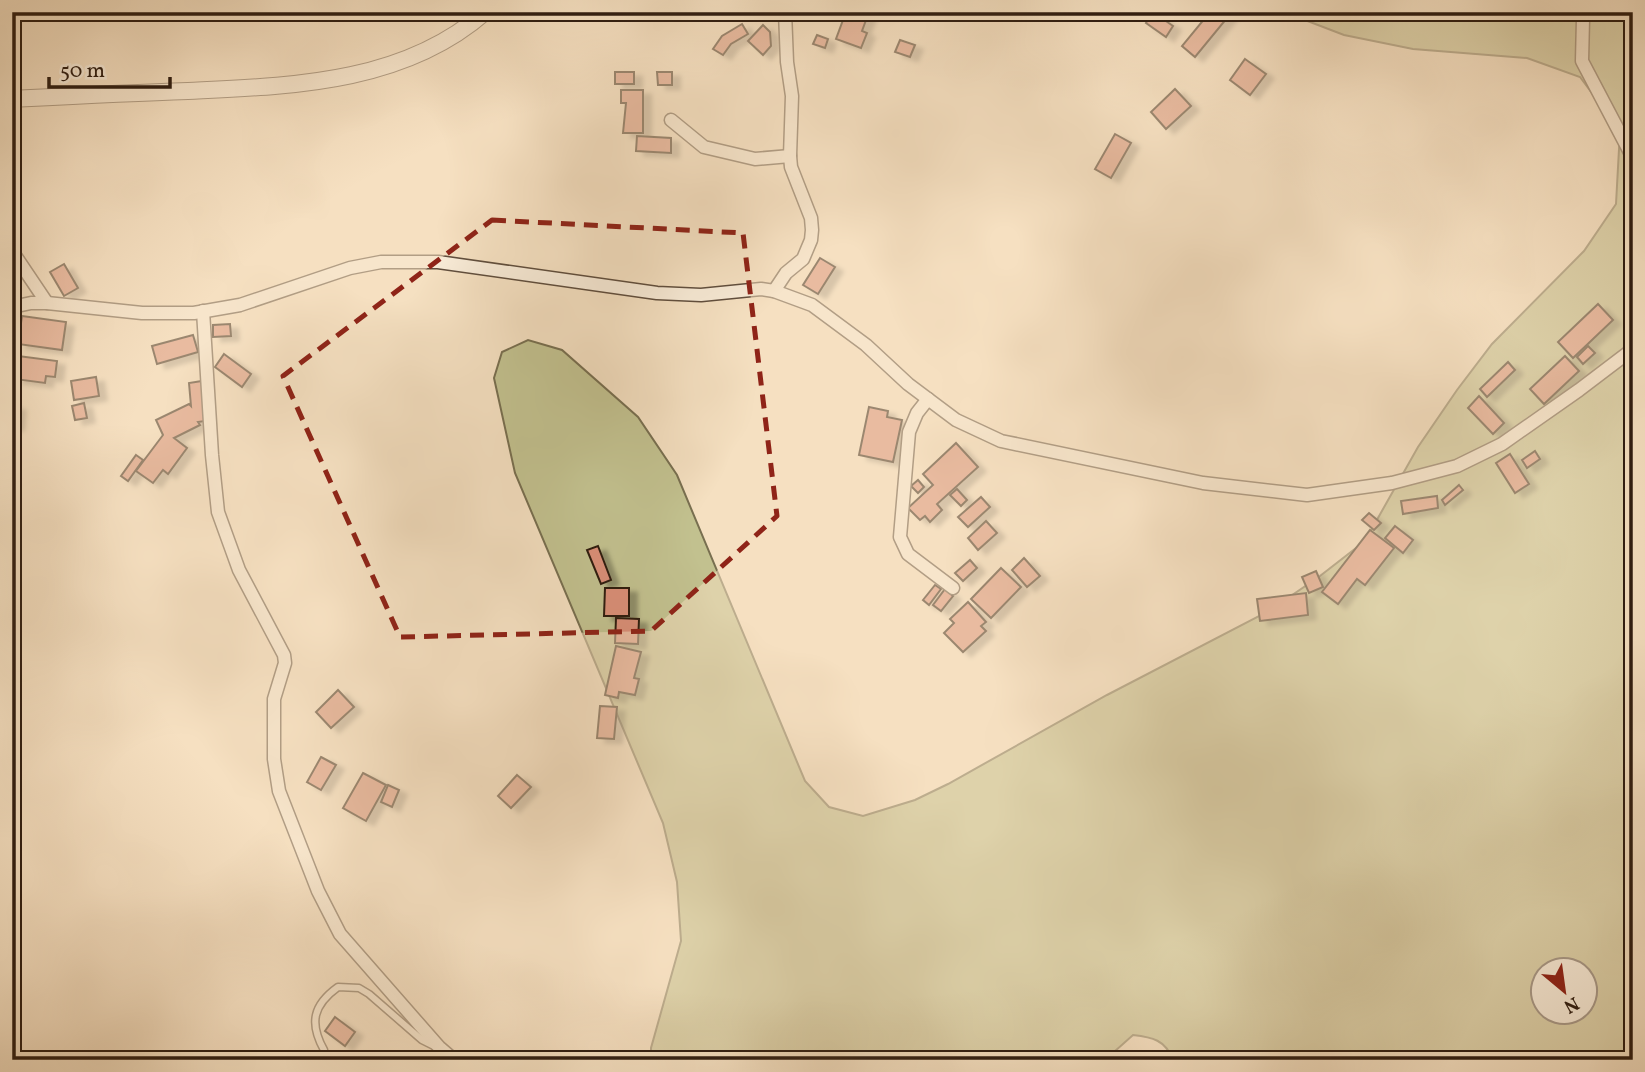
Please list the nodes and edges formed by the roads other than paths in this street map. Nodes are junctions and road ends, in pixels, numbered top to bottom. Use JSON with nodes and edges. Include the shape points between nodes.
{"nodes":[{"id":1,"x":485,"y":12,"type":"edge"},
{"id":2,"x":785,"y":12,"type":"edge"},
{"id":3,"x":1587,"y":12,"type":"edge"},
{"id":4,"x":12,"y":99,"type":"edge"},
{"id":5,"x":671,"y":120,"type":"dead end"},
{"id":6,"x":790,"y":156,"type":"junction"},
{"id":7,"x":1633,"y":158,"type":"edge"},
{"id":8,"x":12,"y":251,"type":"edge"},
{"id":9,"x":774,"y":290,"type":"junction"},
{"id":10,"x":47,"y":303,"type":"junction"},
{"id":11,"x":12,"y":307,"type":"edge"},
{"id":12,"x":203,"y":311,"type":"junction"},
{"id":13,"x":1633,"y":349,"type":"edge"},
{"id":14,"x":928,"y":399,"type":"junction"},
{"id":15,"x":953,"y":588,"type":"dead end"},
{"id":16,"x":439,"y":1047,"type":"junction"},
{"id":17,"x":324,"y":1050,"type":"dead end"},
{"id":18,"x":454,"y":1060,"type":"edge"}],
"edges":[{"from":1,"to":4,"type":"street","via":[[416,56],[349,77],[279,86]]},
{"from":2,"to":6,"type":"street","via":[[792,96]]},
{"from":3,"to":7,"type":"street","via":[[1582,61]]},
{"from":5,"to":6,"type":"street","via":[[704,147],[755,159]]},
{"from":6,"to":9,"type":"street","via":[[812,230],[803,259]]},
{"from":8,"to":10,"type":"street"},
{"from":9,"to":12,"type":"street","via":[[657,293],[438,262],[380,262],[240,305]]},
{"from":9,"to":14,"type":"street","via":[[812,305]]},
{"from":10,"to":11,"type":"street"},
{"from":10,"to":12,"type":"street","via":[[142,313]]},
{"from":12,"to":16,"type":"street","via":[[218,512],[239,570],[284,655],[273,717],[279,791],[340,934]]},
{"from":13,"to":14,"type":"street","via":[[1502,444],[1457,467],[1392,483],[1307,495],[1203,483],[1001,441],[956,420]]},
{"from":14,"to":15,"type":"street","via":[[917,413],[908,439],[900,537],[908,554]]},
{"from":16,"to":17,"type":"lane","via":[[422,1040],[369,994],[338,986],[315,1015],[314,1027]]},
{"from":16,"to":18,"type":"street"}]}
